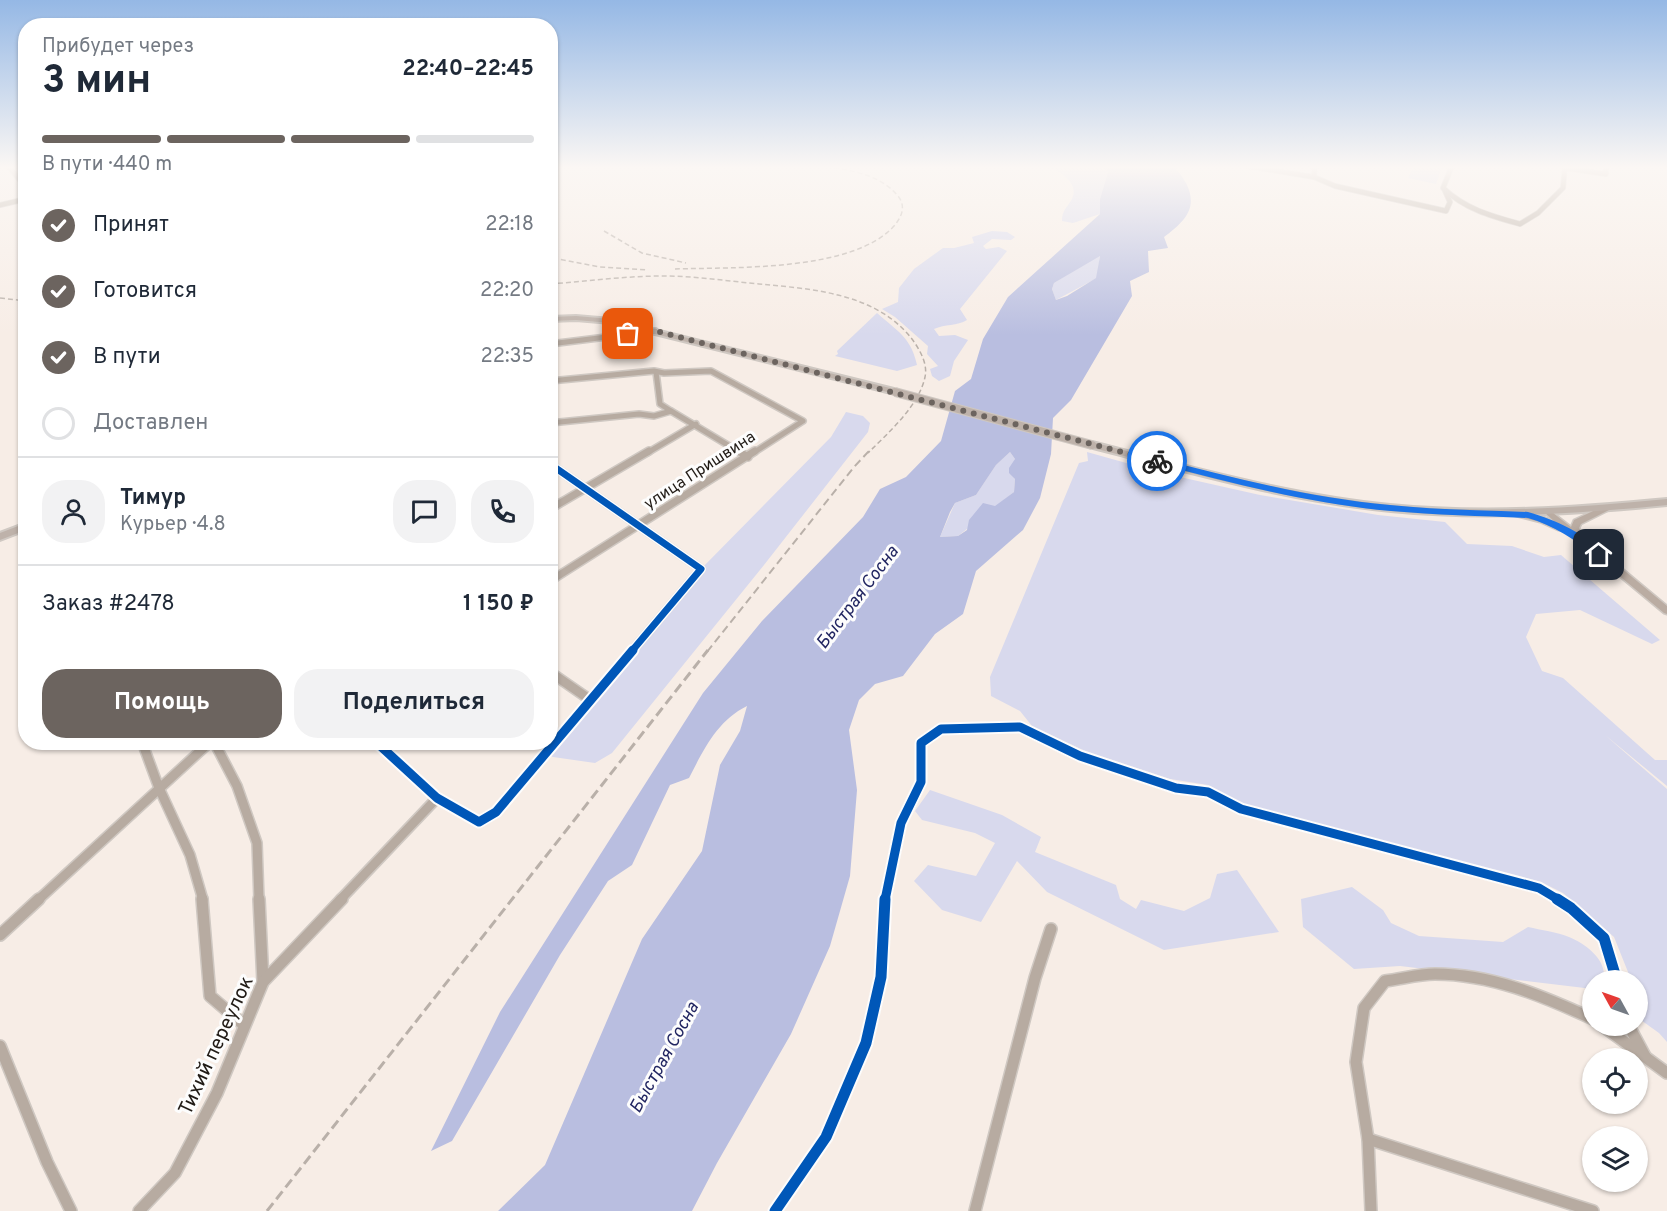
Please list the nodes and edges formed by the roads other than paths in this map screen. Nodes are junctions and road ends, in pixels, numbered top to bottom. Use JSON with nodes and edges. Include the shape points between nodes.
{"nodes":[{"id":1,"x":558,"y":319,"type":"edge"},
{"id":2,"x":656,"y":331,"type":"junction"},
{"id":3,"x":558,"y":343,"type":"edge"},
{"id":4,"x":656,"y":372,"type":"junction"},
{"id":5,"x":558,"y":380,"type":"edge"},
{"id":6,"x":671,"y":411,"type":"junction"},
{"id":7,"x":558,"y":422,"type":"edge"},
{"id":8,"x":696,"y":424,"type":"junction"},
{"id":9,"x":748,"y":457,"type":"junction"},
{"id":10,"x":558,"y":470,"type":"edge"},
{"id":11,"x":586,"y":489,"type":"junction"},
{"id":12,"x":1667,"y":501,"type":"edge"},
{"id":13,"x":558,"y":505,"type":"edge"},
{"id":14,"x":1606,"y":507,"type":"junction"},
{"id":15,"x":1548,"y":512,"type":"junction"},
{"id":16,"x":1515,"y":513,"type":"junction"},
{"id":17,"x":639,"y":527,"type":"junction"},
{"id":18,"x":18,"y":529,"type":"edge"},
{"id":19,"x":0,"y":537,"type":"edge"},
{"id":20,"x":1581,"y":539,"type":"junction"},
{"id":21,"x":558,"y":576,"type":"edge"},
{"id":22,"x":1667,"y":611,"type":"edge"},
{"id":23,"x":558,"y":678,"type":"edge"},
{"id":24,"x":589,"y":699,"type":"junction"},
{"id":25,"x":558,"y":737,"type":"edge"},
{"id":26,"x":145,"y":750,"type":"edge"},
{"id":27,"x":201,"y":750,"type":"edge"},
{"id":28,"x":218,"y":750,"type":"edge"},
{"id":29,"x":385,"y":750,"type":"edge"},
{"id":30,"x":547,"y":750,"type":"edge"},
{"id":31,"x":159,"y":788,"type":"junction"},
{"id":32,"x":437,"y":798,"type":"junction"},
{"id":33,"x":1051,"y":929,"type":"dead end"},
{"id":34,"x":0,"y":935,"type":"edge"},
{"id":35,"x":1614,"y":970,"type":"edge"},
{"id":36,"x":263,"y":982,"type":"junction"},
{"id":37,"x":1582,"y":1013,"type":"edge"},
{"id":38,"x":244,"y":1025,"type":"junction"},
{"id":39,"x":1616,"y":1036,"type":"edge"},
{"id":40,"x":0,"y":1046,"type":"edge"},
{"id":41,"x":1632,"y":1048,"type":"edge"},
{"id":42,"x":1648,"y":1060,"type":"edge"},
{"id":43,"x":1667,"y":1073,"type":"edge"},
{"id":44,"x":1368,"y":1139,"type":"junction"},
{"id":45,"x":72,"y":1211,"type":"edge"},
{"id":46,"x":139,"y":1211,"type":"edge"},
{"id":47,"x":775,"y":1211,"type":"edge"},
{"id":48,"x":975,"y":1211,"type":"edge"},
{"id":49,"x":1371,"y":1211,"type":"edge"},
{"id":50,"x":1593,"y":1211,"type":"edge"}],
"edges":[{"from":1,"to":2,"type":"highway","via":[[611,321]]},
{"from":2,"to":3,"type":"street"},
{"from":2,"to":16,"type":"highway","bridge":true,"via":[[1268,489],[1391,508]]},
{"from":4,"to":5,"type":"street"},
{"from":4,"to":6,"type":"street","via":[[660,404]]},
{"from":4,"to":9,"type":"street","name":"улица Пришвина","via":[[711,370],[803,421]]},
{"from":6,"to":7,"type":"street","via":[[654,416]]},
{"from":6,"to":8,"type":"street"},
{"from":8,"to":9,"type":"street"},
{"from":8,"to":11,"type":"street"},
{"from":9,"to":17,"type":"street","name":"улица Пришвина"},
{"from":10,"to":11,"type":"street"},
{"from":11,"to":13,"type":"street"},
{"from":11,"to":17,"type":"street"},
{"from":12,"to":14,"type":"highway"},
{"from":14,"to":15,"type":"highway"},
{"from":14,"to":20,"type":"main road","via":[[1577,522],[1575,528]]},
{"from":15,"to":16,"type":"highway"},
{"from":15,"to":20,"type":"main road"},
{"from":16,"to":20,"type":"main road","via":[[1543,520]]},
{"from":17,"to":21,"type":"street","name":"улица Пришвина"},
{"from":17,"to":24,"type":"street","via":[[701,569]]},
{"from":18,"to":19,"type":"highway"},
{"from":20,"to":22,"type":"main road"},
{"from":23,"to":24,"type":"street"},
{"from":24,"to":25,"type":"street"},
{"from":26,"to":31,"type":"street"},
{"from":27,"to":31,"type":"street"},
{"from":28,"to":36,"type":"street","via":[[237,786],[257,843]]},
{"from":29,"to":32,"type":"street"},
{"from":30,"to":32,"type":"street","via":[[496,812],[479,822]]},
{"from":31,"to":34,"type":"street"},
{"from":31,"to":38,"type":"street","via":[[190,855],[203,902],[210,996]]},
{"from":32,"to":36,"type":"street","name":"Тихий переулок"},
{"from":33,"to":48,"type":"street"},
{"from":35,"to":47,"type":"street","via":[[1604,938],[1571,908],[1539,888],[1241,809],[1208,792],[1176,788],[1080,756],[1020,727],[941,729],[921,743],[921,782],[901,822],[885,890],[881,977],[866,1043],[826,1137]]},
{"from":36,"to":38,"type":"street","name":"Тихий переулок"},
{"from":37,"to":44,"type":"street","via":[[1504,984],[1436,974],[1385,981],[1364,1008],[1356,1062]]},
{"from":38,"to":46,"type":"street","name":"Тихий переулок","via":[[217,1093],[175,1173]]},
{"from":39,"to":41,"type":"street"},
{"from":40,"to":45,"type":"street","via":[[47,1162]]},
{"from":42,"to":43,"type":"street"},
{"from":44,"to":49,"type":"street"},
{"from":44,"to":50,"type":"street"}]}
